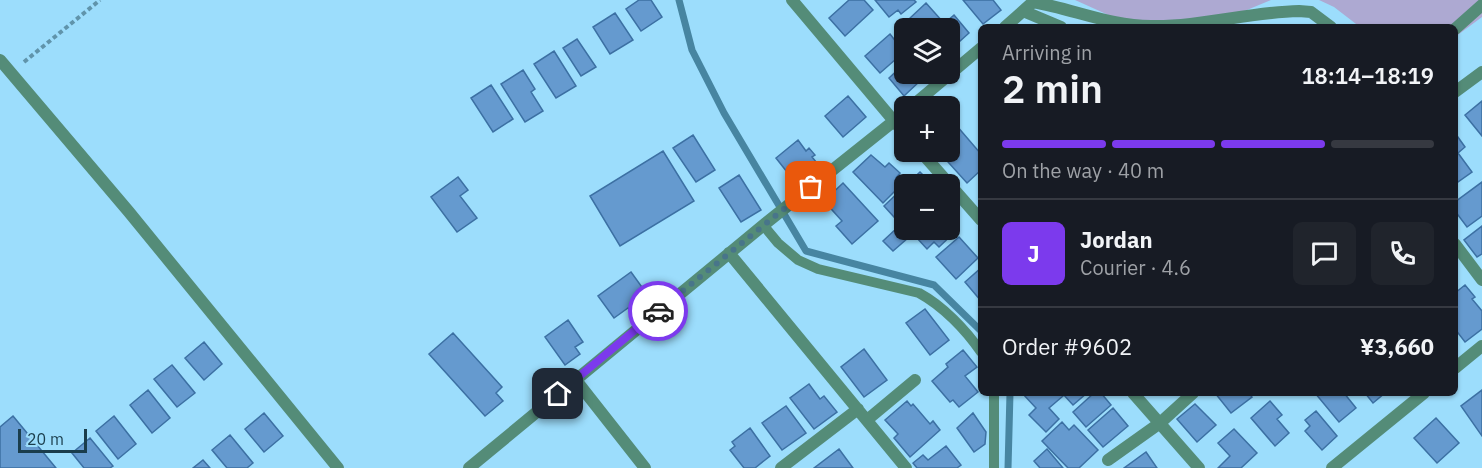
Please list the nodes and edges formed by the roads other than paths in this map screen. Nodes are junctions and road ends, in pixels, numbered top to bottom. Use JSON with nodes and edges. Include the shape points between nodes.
{"nodes":[{"id":1,"x":794,"y":1,"type":"edge"},
{"id":2,"x":1482,"y":5,"type":"edge"},
{"id":3,"x":1023,"y":11,"type":"junction"},
{"id":4,"x":1008,"y":24,"type":"edge"},
{"id":5,"x":1053,"y":24,"type":"edge"},
{"id":6,"x":1120,"y":24,"type":"edge"},
{"id":7,"x":1191,"y":24,"type":"edge"},
{"id":8,"x":1327,"y":24,"type":"edge"},
{"id":9,"x":1458,"y":26,"type":"edge"},
{"id":10,"x":978,"y":51,"type":"edge"},
{"id":11,"x":0,"y":60,"type":"edge"},
{"id":12,"x":1482,"y":72,"type":"edge"},
{"id":13,"x":1458,"y":90,"type":"edge"},
{"id":14,"x":924,"y":96,"type":"edge"},
{"id":15,"x":894,"y":110,"type":"edge"},
{"id":16,"x":894,"y":122,"type":"edge"},
{"id":17,"x":930,"y":162,"type":"edge"},
{"id":18,"x":978,"y":217,"type":"edge"},
{"id":19,"x":767,"y":222,"type":"junction"},
{"id":20,"x":1458,"y":248,"type":"edge"},
{"id":21,"x":729,"y":253,"type":"junction"},
{"id":22,"x":1482,"y":280,"type":"edge"},
{"id":23,"x":1482,"y":345,"type":"edge"},
{"id":24,"x":978,"y":349,"type":"edge"},
{"id":25,"x":1458,"y":365,"type":"edge"},
{"id":26,"x":575,"y":379,"type":"junction"},
{"id":27,"x":915,"y":380,"type":"dead end"},
{"id":28,"x":994,"y":396,"type":"edge"},
{"id":29,"x":1136,"y":396,"type":"edge"},
{"id":30,"x":1190,"y":396,"type":"edge"},
{"id":31,"x":1420,"y":396,"type":"edge"},
{"id":32,"x":858,"y":410,"type":"junction"},
{"id":33,"x":867,"y":420,"type":"junction"},
{"id":34,"x":1160,"y":423,"type":"junction"},
{"id":35,"x":1108,"y":460,"type":"dead end"},
{"id":36,"x":338,"y":468,"type":"edge"},
{"id":37,"x":469,"y":468,"type":"edge"},
{"id":38,"x":645,"y":468,"type":"edge"},
{"id":39,"x":781,"y":468,"type":"edge"},
{"id":40,"x":906,"y":468,"type":"edge"},
{"id":41,"x":994,"y":468,"type":"edge"},
{"id":42,"x":1199,"y":468,"type":"edge"},
{"id":43,"x":1332,"y":468,"type":"edge"}],
"edges":[{"from":1,"to":15,"type":"street"},
{"from":2,"to":9,"type":"street"},
{"from":3,"to":4,"type":"street"},
{"from":3,"to":5,"type":"street"},
{"from":3,"to":6,"type":"street","via":[[1033,3]]},
{"from":7,"to":8,"type":"street","via":[[1299,11],[1311,12]]},
{"from":10,"to":14,"type":"street"},
{"from":11,"to":36,"type":"street"},
{"from":12,"to":13,"type":"street"},
{"from":16,"to":19,"type":"street"},
{"from":17,"to":18,"type":"street"},
{"from":19,"to":21,"type":"street"},
{"from":19,"to":24,"type":"lane","via":[[778,243],[798,260],[932,300]]},
{"from":20,"to":22,"type":"street"},
{"from":21,"to":26,"type":"street"},
{"from":21,"to":32,"type":"street"},
{"from":23,"to":25,"type":"street"},
{"from":26,"to":37,"type":"street"},
{"from":26,"to":38,"type":"street"},
{"from":27,"to":33,"type":"street"},
{"from":28,"to":41,"type":"lane"},
{"from":29,"to":34,"type":"street"},
{"from":30,"to":34,"type":"street"},
{"from":31,"to":43,"type":"street"},
{"from":32,"to":33,"type":"street"},
{"from":32,"to":39,"type":"street"},
{"from":33,"to":40,"type":"street"},
{"from":34,"to":35,"type":"street"},
{"from":34,"to":42,"type":"street"}]}
